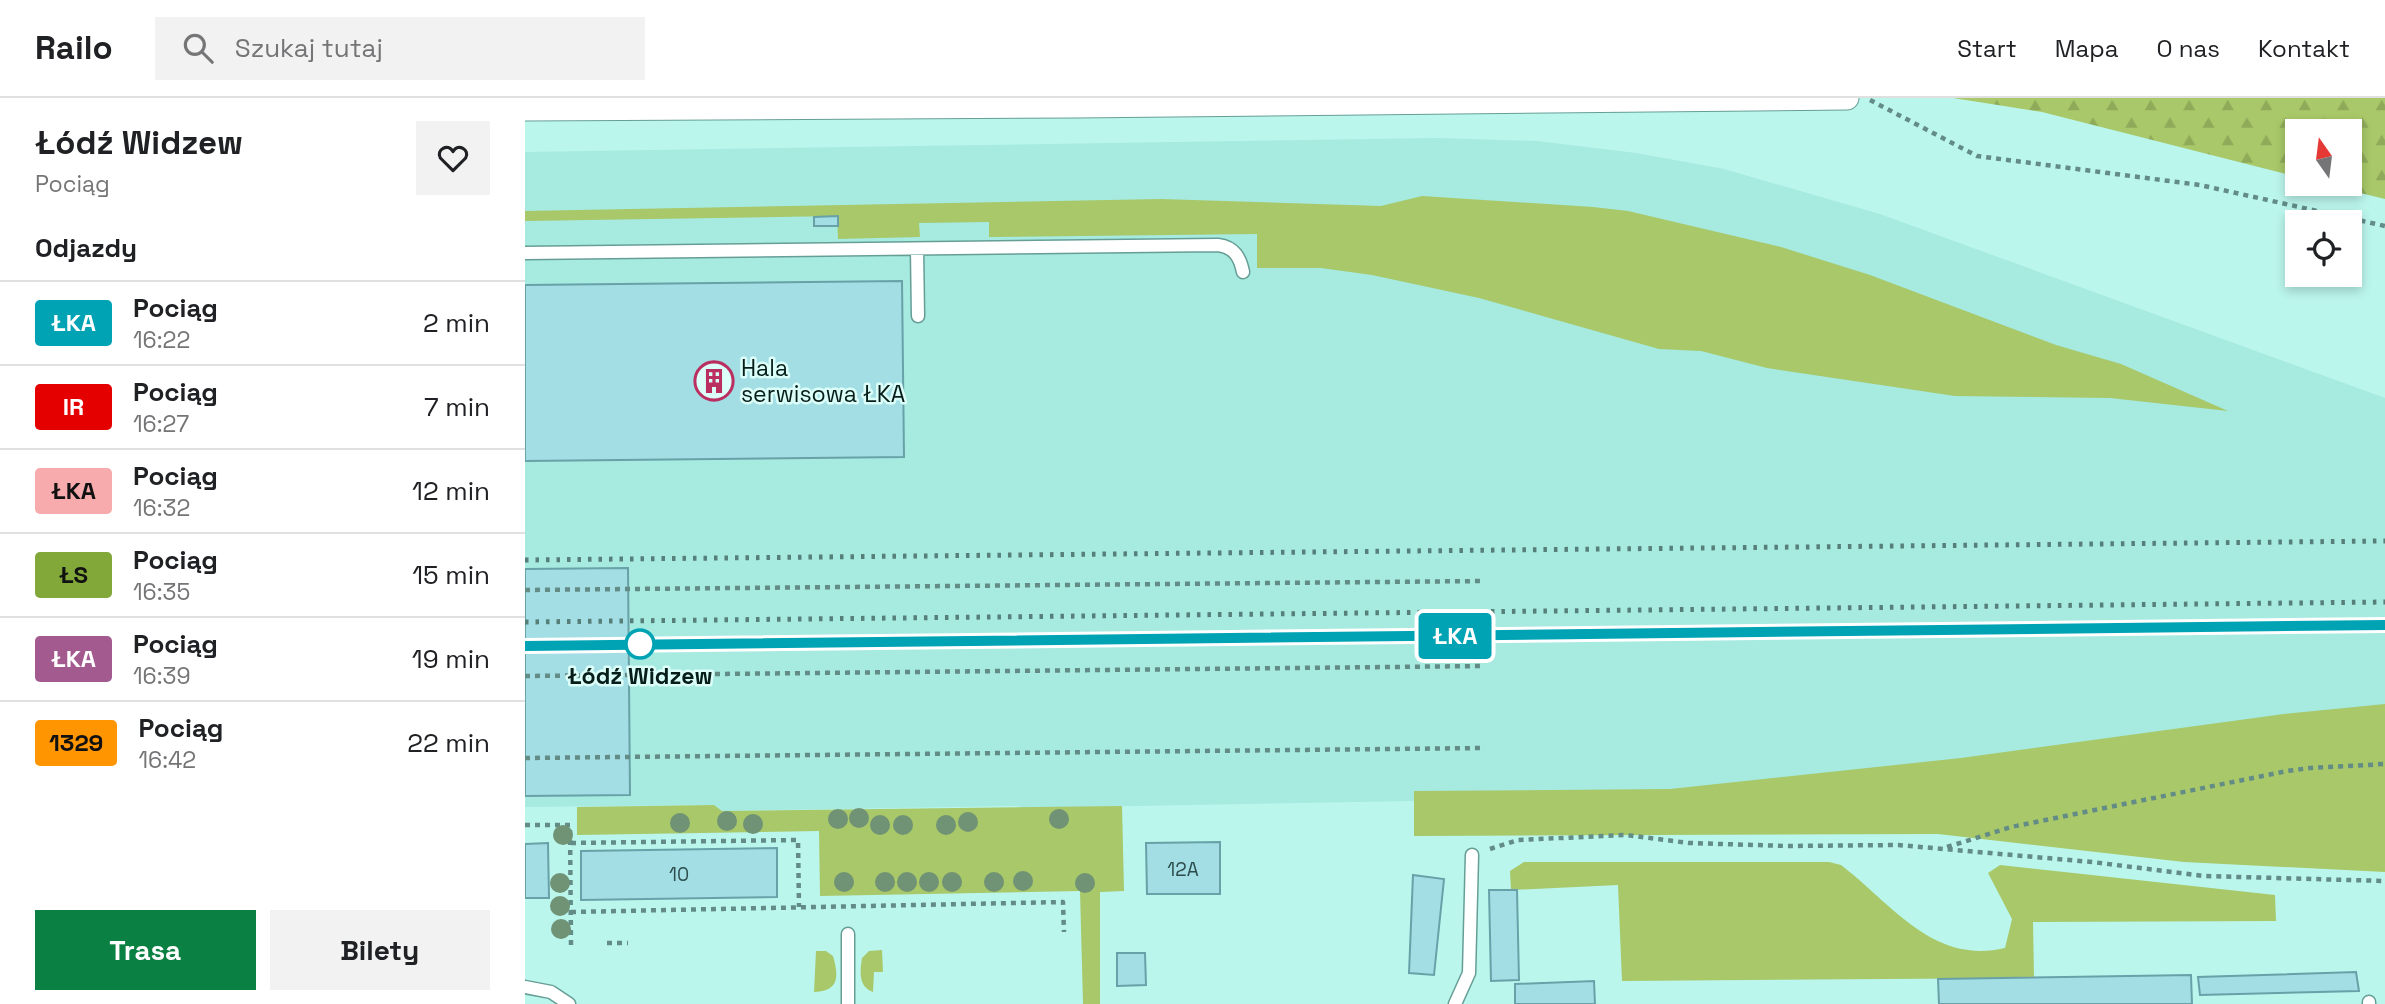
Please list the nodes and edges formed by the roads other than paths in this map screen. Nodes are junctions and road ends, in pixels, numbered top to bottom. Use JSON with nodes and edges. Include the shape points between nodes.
{"nodes":[{"id":1,"x":1847,"y":98,"type":"edge"},
{"id":2,"x":525,"y":108,"type":"edge"},
{"id":3,"x":918,"y":249,"type":"junction"},
{"id":4,"x":525,"y":253,"type":"edge"},
{"id":5,"x":1243,"y":272,"type":"dead end"},
{"id":6,"x":918,"y":316,"type":"dead end"},
{"id":7,"x":1472,"y":855,"type":"road end"},
{"id":8,"x":848,"y":934,"type":"dead end"},
{"id":9,"x":525,"y":987,"type":"edge"},
{"id":10,"x":569,"y":1004,"type":"edge"},
{"id":11,"x":848,"y":1004,"type":"edge"},
{"id":12,"x":1455,"y":1004,"type":"edge"}],
"edges":[{"from":1,"to":2,"type":"street"},
{"from":3,"to":4,"type":"lane"},
{"from":3,"to":5,"type":"lane","via":[[1218,245],[1235,252]]},
{"from":3,"to":6,"type":"lane"},
{"from":7,"to":12,"type":"lane","via":[[1469,973]]},
{"from":8,"to":11,"type":"lane"},
{"from":9,"to":10,"type":"lane","via":[[551,992]]}]}
